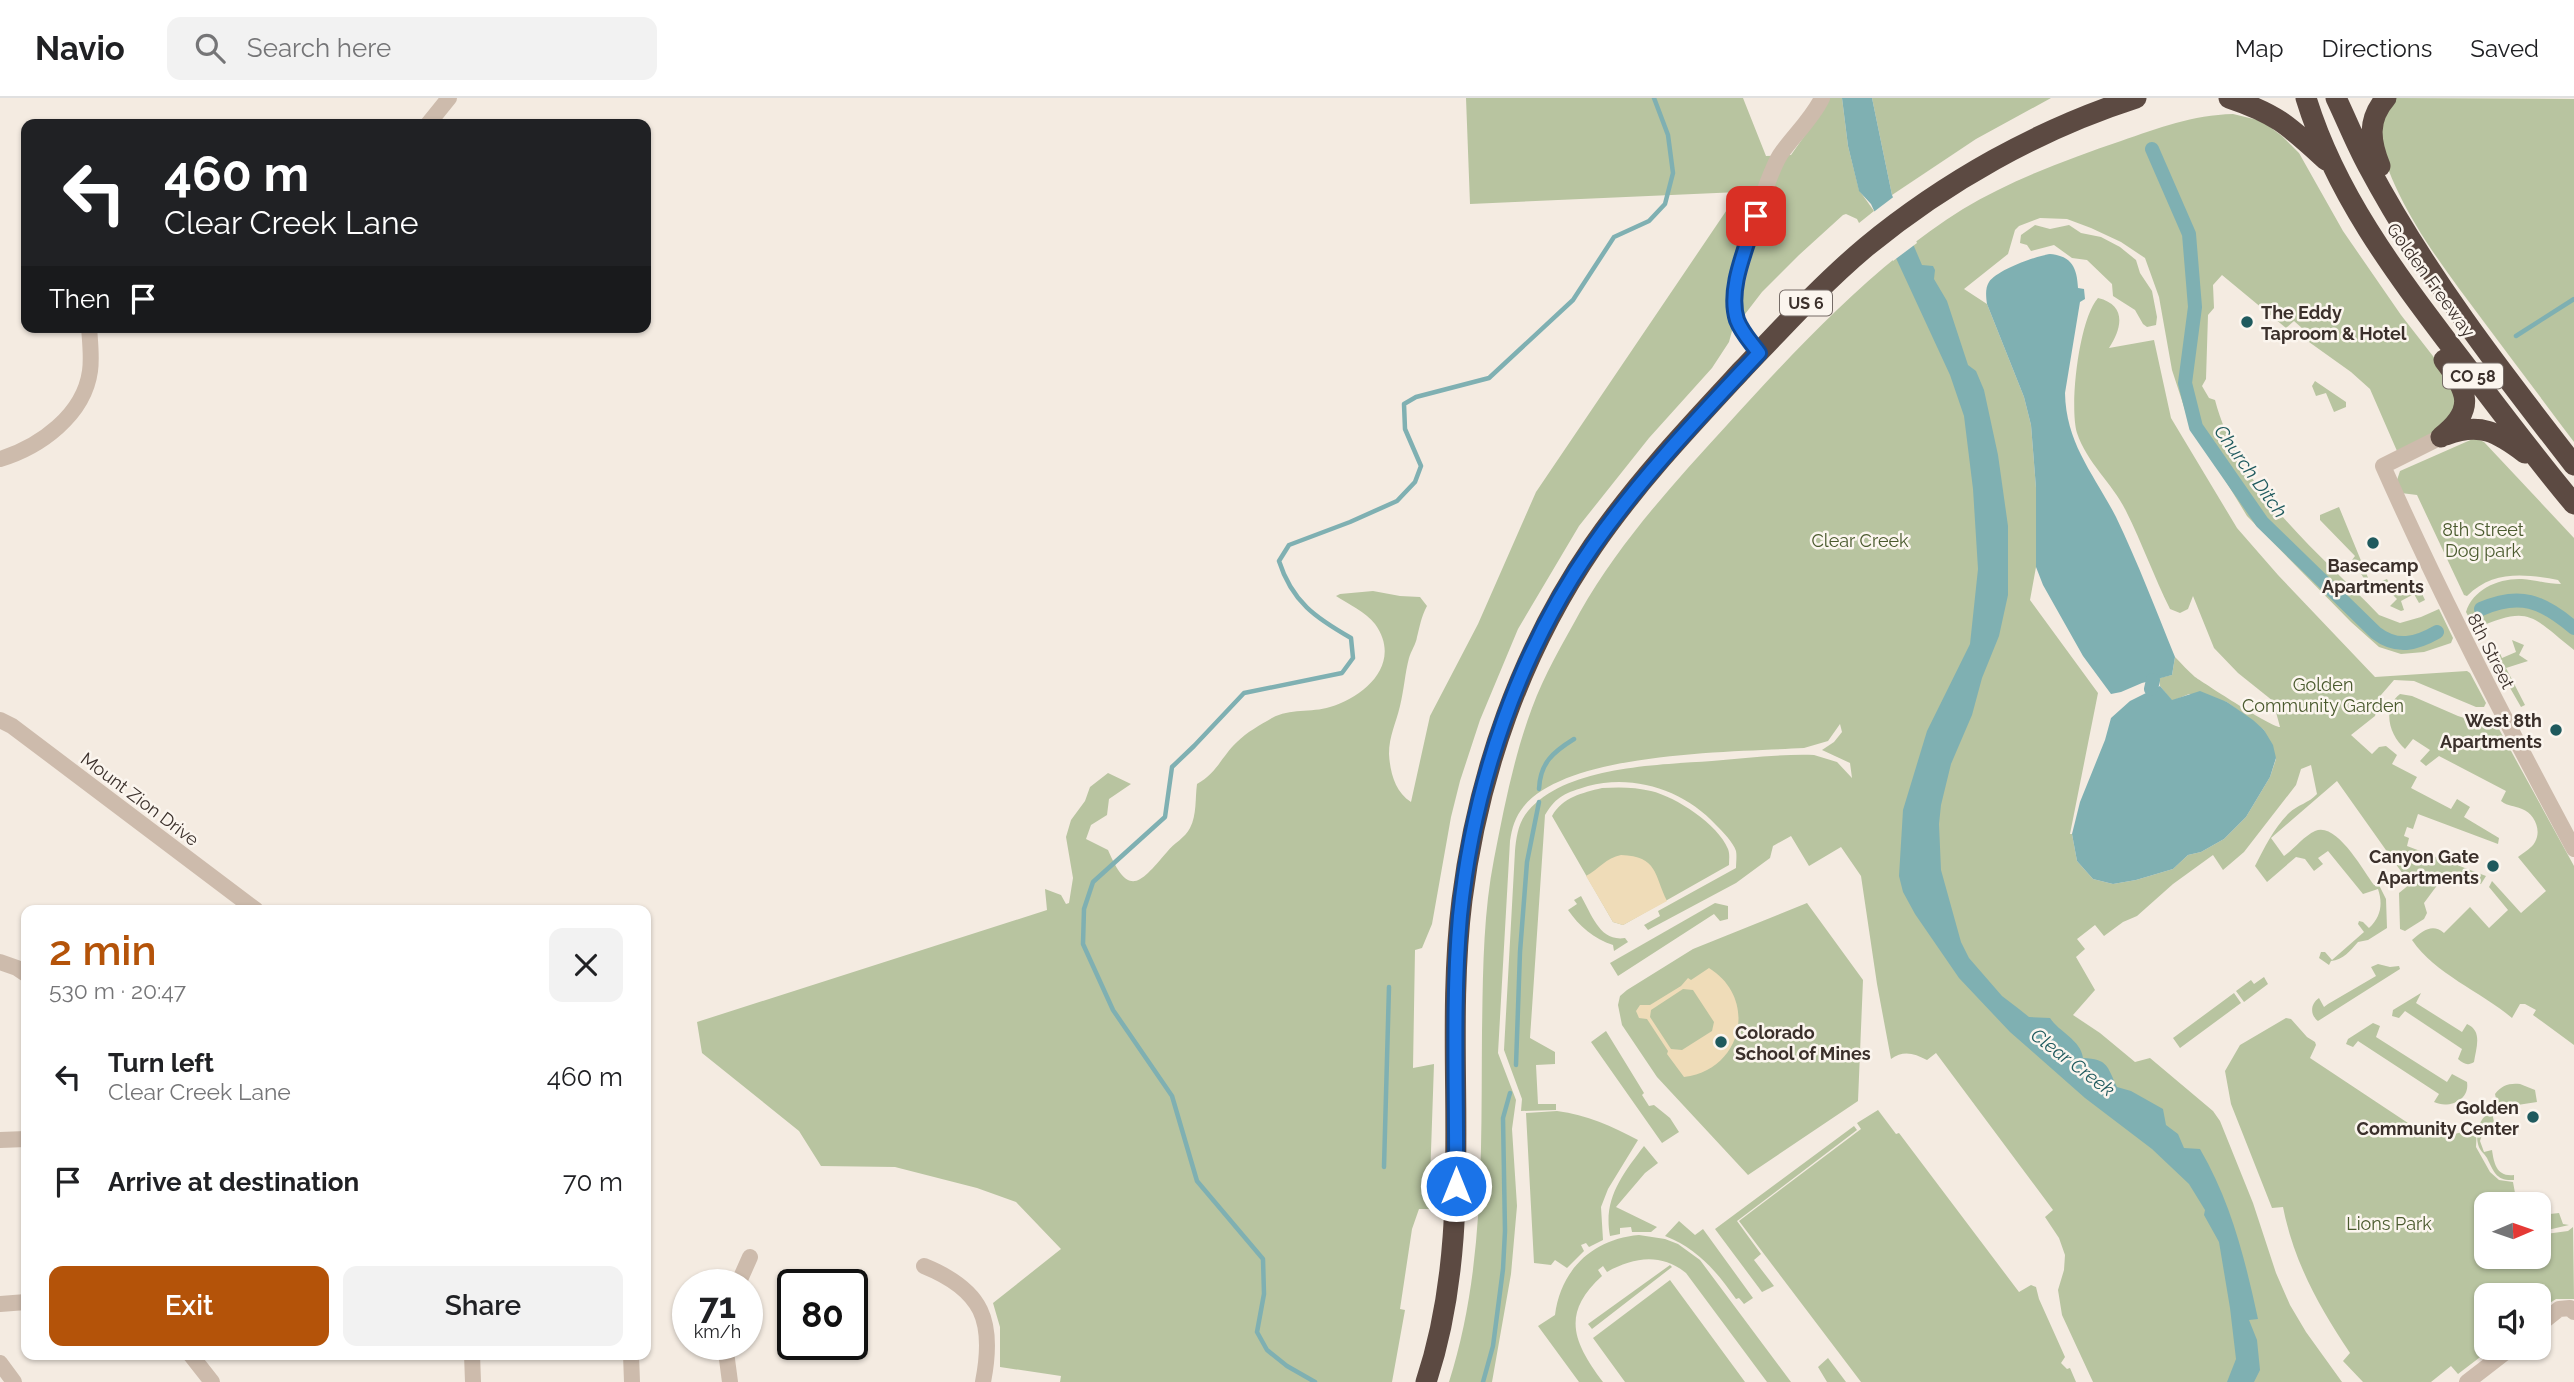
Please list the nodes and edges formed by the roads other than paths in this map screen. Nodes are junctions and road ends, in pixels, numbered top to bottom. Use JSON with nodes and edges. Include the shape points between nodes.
{"nodes":[{"id":1,"x":449,"y":98,"type":"edge"},
{"id":2,"x":1822,"y":98,"type":"edge"},
{"id":3,"x":2136,"y":98,"type":"edge"},
{"id":4,"x":2229,"y":98,"type":"edge"},
{"id":5,"x":2306,"y":98,"type":"edge"},
{"id":6,"x":2336,"y":98,"type":"edge"},
{"id":7,"x":2386,"y":98,"type":"edge"},
{"id":8,"x":432,"y":119,"type":"edge"},
{"id":9,"x":2331,"y":164,"type":"junction"},
{"id":10,"x":2409,"y":236,"type":"junction"},
{"id":11,"x":2399,"y":278,"type":"junction"},
{"id":12,"x":89,"y":333,"type":"edge"},
{"id":13,"x":1759,"y":353,"type":"junction"},
{"id":14,"x":2441,"y":437,"type":"junction"},
{"id":15,"x":0,"y":459,"type":"edge"},
{"id":16,"x":2574,"y":465,"type":"edge"},
{"id":17,"x":2548,"y":473,"type":"junction"},
{"id":18,"x":2574,"y":505,"type":"edge"},
{"id":19,"x":0,"y":720,"type":"edge"},
{"id":20,"x":2574,"y":849,"type":"edge"},
{"id":21,"x":249,"y":905,"type":"edge"},
{"id":22,"x":0,"y":962,"type":"edge"},
{"id":23,"x":21,"y":971,"type":"edge"},
{"id":24,"x":21,"y":1139,"type":"edge"},
{"id":25,"x":0,"y":1140,"type":"edge"},
{"id":26,"x":750,"y":1257,"type":"dead end"},
{"id":27,"x":924,"y":1266,"type":"dead end"},
{"id":28,"x":745,"y":1269,"type":"edge"},
{"id":29,"x":21,"y":1302,"type":"edge"},
{"id":30,"x":0,"y":1304,"type":"edge"},
{"id":31,"x":2567,"y":1310,"type":"edge"},
{"id":32,"x":2551,"y":1319,"type":"edge"},
{"id":33,"x":195,"y":1360,"type":"edge"},
{"id":34,"x":472,"y":1360,"type":"edge"},
{"id":35,"x":631,"y":1360,"type":"edge"},
{"id":36,"x":727,"y":1360,"type":"edge"},
{"id":37,"x":2495,"y":1360,"type":"edge"},
{"id":38,"x":0,"y":1363,"type":"edge"},
{"id":39,"x":14,"y":1382,"type":"edge"},
{"id":40,"x":212,"y":1382,"type":"edge"},
{"id":41,"x":473,"y":1382,"type":"edge"},
{"id":42,"x":632,"y":1382,"type":"edge"},
{"id":43,"x":730,"y":1382,"type":"edge"},
{"id":44,"x":983,"y":1382,"type":"edge"},
{"id":45,"x":1426,"y":1382,"type":"edge"},
{"id":46,"x":2467,"y":1382,"type":"edge"}],
"edges":[{"from":1,"to":8,"type":"street"},
{"from":2,"to":13,"type":"street","via":[[1779,158],[1736,285],[1738,321]]},
{"from":3,"to":13,"type":"highway","number":"US 6","via":[[2048,134],[1900,220],[1856,256]]},
{"from":4,"to":9,"type":"highway","via":[[2281,120]]},
{"from":5,"to":9,"type":"highway","name":"Golden Freeway","number":"CO 58"},
{"from":6,"to":10,"type":"highway","name":"Golden Freeway","number":"CO 58","via":[[2366,163]]},
{"from":7,"to":10,"type":"highway","via":[[2372,121],[2373,148]]},
{"from":9,"to":11,"type":"highway","name":"Golden Freeway","number":"CO 58"},
{"from":10,"to":16,"type":"highway","name":"Golden Freeway","number":"CO 58","via":[[2482,345]]},
{"from":11,"to":14,"type":"highway","via":[[2416,324],[2464,390],[2462,416]]},
{"from":11,"to":17,"type":"highway","name":"Golden Freeway","number":"CO 58"},
{"from":12,"to":15,"type":"street","via":[[90,371],[76,406],[38,442]]},
{"from":13,"to":45,"type":"highway","number":"US 6","via":[[1656,465],[1591,549],[1530,660],[1492,757],[1473,831],[1460,916],[1453,1255]]},
{"from":14,"to":17,"type":"highway","via":[[2471,428],[2486,430],[2515,445]]},
{"from":14,"to":20,"type":"street","name":"8th Street","via":[[2383,466],[2462,638]]},
{"from":17,"to":18,"type":"highway","name":"Golden Freeway","number":"CO 58"},
{"from":19,"to":21,"type":"street","name":"Mount Zion Drive"},
{"from":22,"to":23,"type":"street"},
{"from":24,"to":25,"type":"street"},
{"from":26,"to":28,"type":"street"},
{"from":27,"to":44,"type":"street","via":[[957,1281],[976,1301],[986,1325],[989,1353]]},
{"from":29,"to":30,"type":"street"},
{"from":31,"to":32,"type":"street"},
{"from":33,"to":40,"type":"street"},
{"from":34,"to":41,"type":"street"},
{"from":35,"to":42,"type":"street"},
{"from":36,"to":43,"type":"street"},
{"from":37,"to":46,"type":"street"},
{"from":38,"to":39,"type":"street"}]}
